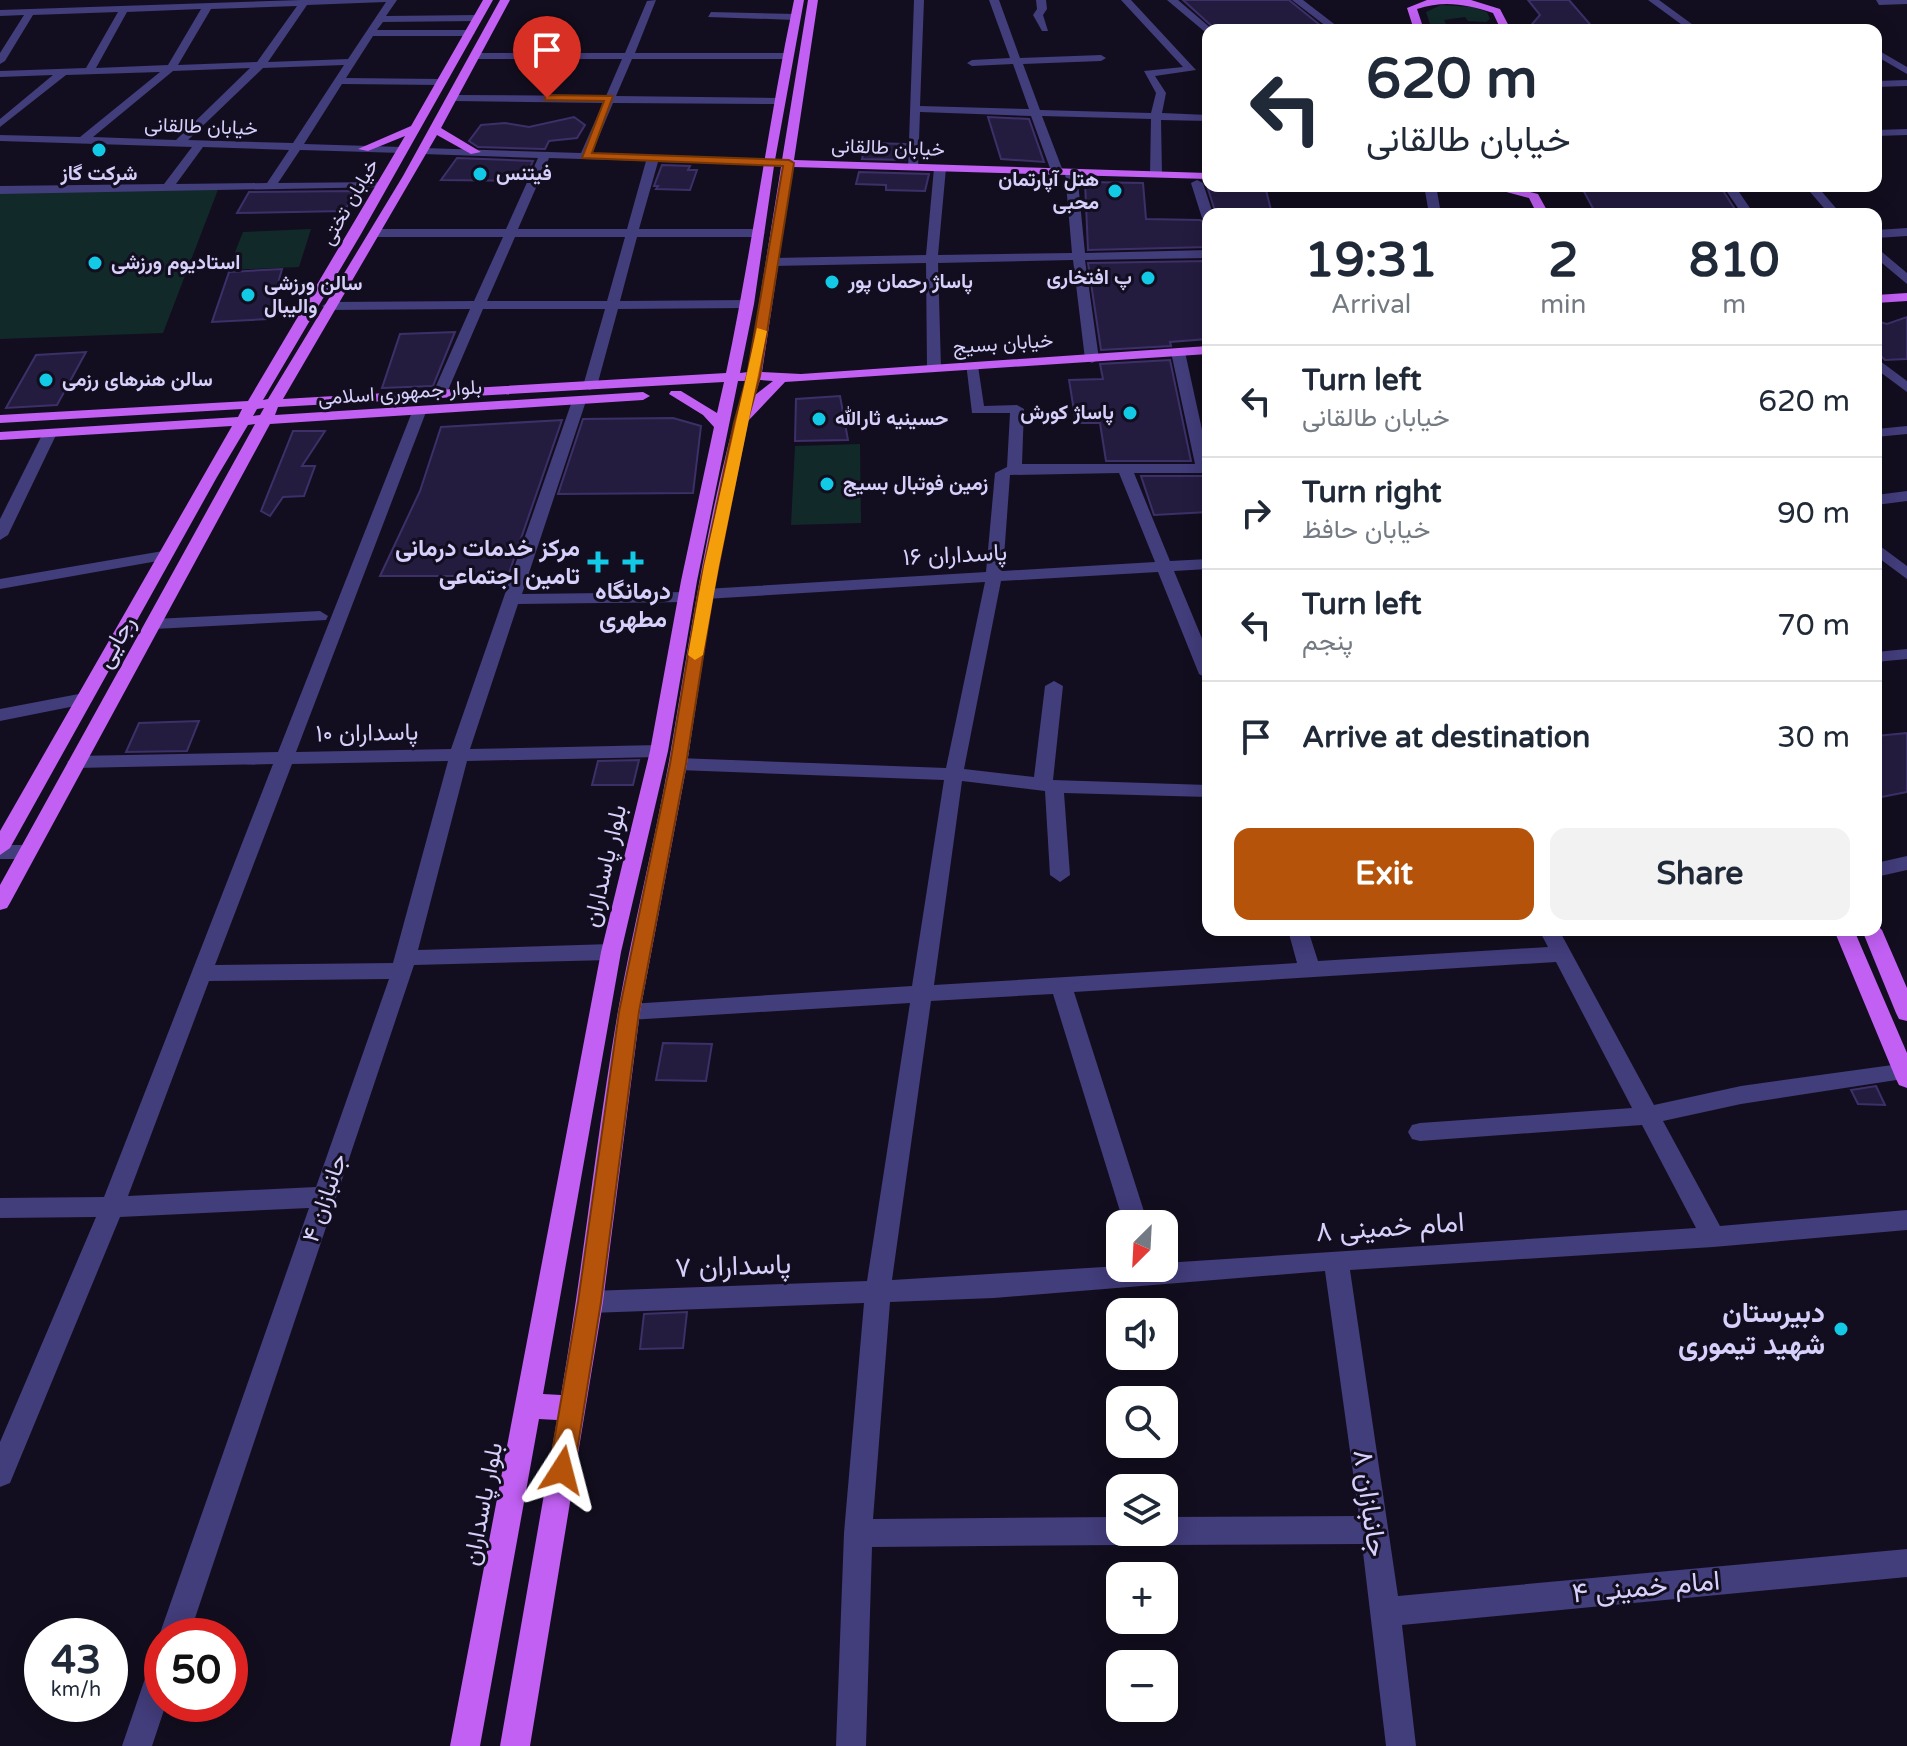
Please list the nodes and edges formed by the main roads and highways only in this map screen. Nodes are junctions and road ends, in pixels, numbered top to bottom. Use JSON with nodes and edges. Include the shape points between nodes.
{"nodes":[{"id":1,"x":488,"y":0,"type":"edge"},
{"id":2,"x":505,"y":0,"type":"edge"},
{"id":3,"x":799,"y":0,"type":"edge"},
{"id":4,"x":813,"y":0,"type":"edge"},
{"id":5,"x":1436,"y":0,"type":"edge"},
{"id":6,"x":1454,"y":0,"type":"edge"},
{"id":7,"x":1408,"y":4,"type":"edge"},
{"id":8,"x":1416,"y":24,"type":"edge"},
{"id":9,"x":1503,"y":24,"type":"edge"},
{"id":10,"x":784,"y":74,"type":"junction"},
{"id":11,"x":801,"y":74,"type":"junction"},
{"id":12,"x":413,"y":129,"type":"junction"},
{"id":13,"x":434,"y":129,"type":"junction"},
{"id":14,"x":402,"y":150,"type":"junction"},
{"id":15,"x":423,"y":151,"type":"junction"},
{"id":16,"x":475,"y":152,"type":"road end"},
{"id":17,"x":769,"y":162,"type":"junction"},
{"id":18,"x":789,"y":163,"type":"junction"},
{"id":19,"x":395,"y":164,"type":"junction"},
{"id":20,"x":1202,"y":179,"type":"edge"},
{"id":21,"x":1907,"y":297,"type":"edge"},
{"id":22,"x":1882,"y":299,"type":"edge"},
{"id":23,"x":1907,"y":307,"type":"edge"},
{"id":24,"x":1882,"y":309,"type":"edge"},
{"id":25,"x":1202,"y":350,"type":"edge"},
{"id":26,"x":801,"y":378,"type":"junction"},
{"id":27,"x":741,"y":383,"type":"junction"},
{"id":28,"x":779,"y":383,"type":"junction"},
{"id":29,"x":283,"y":384,"type":"junction"},
{"id":30,"x":265,"y":386,"type":"junction"},
{"id":31,"x":676,"y":394,"type":"junction"},
{"id":32,"x":304,"y":402,"type":"junction"},
{"id":33,"x":253,"y":404,"type":"junction"},
{"id":34,"x":273,"y":404,"type":"junction"},
{"id":35,"x":216,"y":407,"type":"junction"},
{"id":36,"x":0,"y":419,"type":"edge"},
{"id":37,"x":298,"y":419,"type":"junction"},
{"id":38,"x":264,"y":421,"type":"junction"},
{"id":39,"x":242,"y":422,"type":"junction"},
{"id":40,"x":731,"y":425,"type":"junction"},
{"id":41,"x":169,"y":427,"type":"junction"},
{"id":42,"x":0,"y":436,"type":"edge"},
{"id":43,"x":251,"y":449,"type":"junction"},
{"id":44,"x":224,"y":451,"type":"junction"},
{"id":45,"x":696,"y":596,"type":"junction"},
{"id":46,"x":0,"y":850,"type":"edge"},
{"id":47,"x":0,"y":903,"type":"edge"},
{"id":48,"x":1847,"y":936,"type":"edge"},
{"id":49,"x":1875,"y":936,"type":"edge"},
{"id":50,"x":1907,"y":1013,"type":"edge"},
{"id":51,"x":1905,"y":1074,"type":"edge"},
{"id":52,"x":528,"y":1406,"type":"junction"},
{"id":53,"x":572,"y":1408,"type":"junction"},
{"id":54,"x":465,"y":1746,"type":"edge"},
{"id":55,"x":515,"y":1746,"type":"edge"}],
"edges":[{"from":1,"to":12,"type":"main road","name":"خیابان تختی"},
{"from":2,"to":13,"type":"main road","name":"خیابان تختی"},
{"from":3,"to":10,"type":"main road","name":"بلوار پاسداران"},
{"from":4,"to":11,"type":"main road","name":"بلوار پاسداران"},
{"from":5,"to":6,"type":"main road"},
{"from":5,"to":7,"type":"main road"},
{"from":6,"to":9,"type":"main road","via":[[1497,11]]},
{"from":7,"to":8,"type":"main road"},
{"from":10,"to":11,"type":"main road"},
{"from":10,"to":17,"type":"main road","name":"بلوار پاسداران"},
{"from":11,"to":18,"type":"main road","name":"بلوار پاسداران"},
{"from":12,"to":14,"type":"main road","name":"خیابان تختی"},
{"from":12,"to":19,"type":"main road","via":[[364,149]]},
{"from":13,"to":15,"type":"main road","name":"خیابان تختی"},
{"from":13,"to":16,"type":"main road"},
{"from":14,"to":15,"type":"main road"},
{"from":14,"to":19,"type":"main road","name":"خیابان تختی"},
{"from":15,"to":29,"type":"main road","name":"خیابان تختی"},
{"from":17,"to":18,"type":"main road","name":"خیابان طالقانی"},
{"from":17,"to":27,"type":"main road","name":"بلوار پاسداران"},
{"from":18,"to":20,"type":"main road","name":"خیابان طالقانی"},
{"from":18,"to":27,"type":"main road","name":"بلوار پاسداران","via":[[773,262]]},
{"from":19,"to":30,"type":"main road","name":"خیابان تختی"},
{"from":21,"to":22,"type":"main road"},
{"from":23,"to":24,"type":"main road"},
{"from":25,"to":26,"type":"main road","name":"خیابان بسیج"},
{"from":26,"to":27,"type":"main road"},
{"from":26,"to":28,"type":"main road","name":"بلوار جمهوری اسلامی"},
{"from":27,"to":28,"type":"main road","name":"بلوار جمهوری اسلامی"},
{"from":27,"to":31,"type":"main road","name":"بلوار جمهوری اسلامی"},
{"from":27,"to":32,"type":"main road","name":"بلوار جمهوری اسلامی"},
{"from":27,"to":40,"type":"main road","name":"بلوار پاسداران"},
{"from":28,"to":40,"type":"main road"},
{"from":29,"to":32,"type":"main road","via":[[288,394]]},
{"from":29,"to":34,"type":"main road","name":"خیابان تختی"},
{"from":30,"to":33,"type":"main road","name":"خیابان تختی"},
{"from":30,"to":35,"type":"main road"},
{"from":31,"to":37,"type":"main road","name":"بلوار جمهوری اسلامی"},
{"from":31,"to":40,"type":"main road"},
{"from":32,"to":34,"type":"main road","name":"بلوار جمهوری اسلامی"},
{"from":33,"to":34,"type":"main road","name":"بلوار جمهوری اسلامی"},
{"from":33,"to":35,"type":"main road","name":"بلوار جمهوری اسلامی"},
{"from":33,"to":39,"type":"main road","name":"خیابان تختی"},
{"from":34,"to":38,"type":"main road","name":"رجایی"},
{"from":35,"to":36,"type":"main road","name":"بلوار جمهوری اسلامی"},
{"from":37,"to":38,"type":"main road","name":"بلوار جمهوری اسلامی"},
{"from":37,"to":43,"type":"main road","via":[[273,430]]},
{"from":38,"to":39,"type":"main road","name":"بلوار جمهوری اسلامی"},
{"from":38,"to":43,"type":"main road","name":"رجایی"},
{"from":39,"to":41,"type":"main road","name":"بلوار جمهوری اسلامی"},
{"from":39,"to":44,"type":"main road","name":"رجایی"},
{"from":40,"to":45,"type":"main road","name":"بلوار پاسداران"},
{"from":41,"to":42,"type":"main road","name":"بلوار جمهوری اسلامی"},
{"from":41,"to":44,"type":"main road","via":[[208,438]]},
{"from":43,"to":47,"type":"main road","name":"رجایی"},
{"from":44,"to":46,"type":"main road","name":"رجایی"},
{"from":45,"to":52,"type":"main road","name":"بلوار پاسداران","via":[[611,952]]},
{"from":45,"to":53,"type":"main road","name":"بلوار پاسداران","via":[[678,764],[629,1012]]},
{"from":48,"to":51,"type":"main road"},
{"from":49,"to":50,"type":"main road"},
{"from":52,"to":53,"type":"main road"},
{"from":52,"to":54,"type":"main road","name":"بلوار پاسداران"},
{"from":53,"to":55,"type":"main road","name":"بلوار پاسداران"}]}
